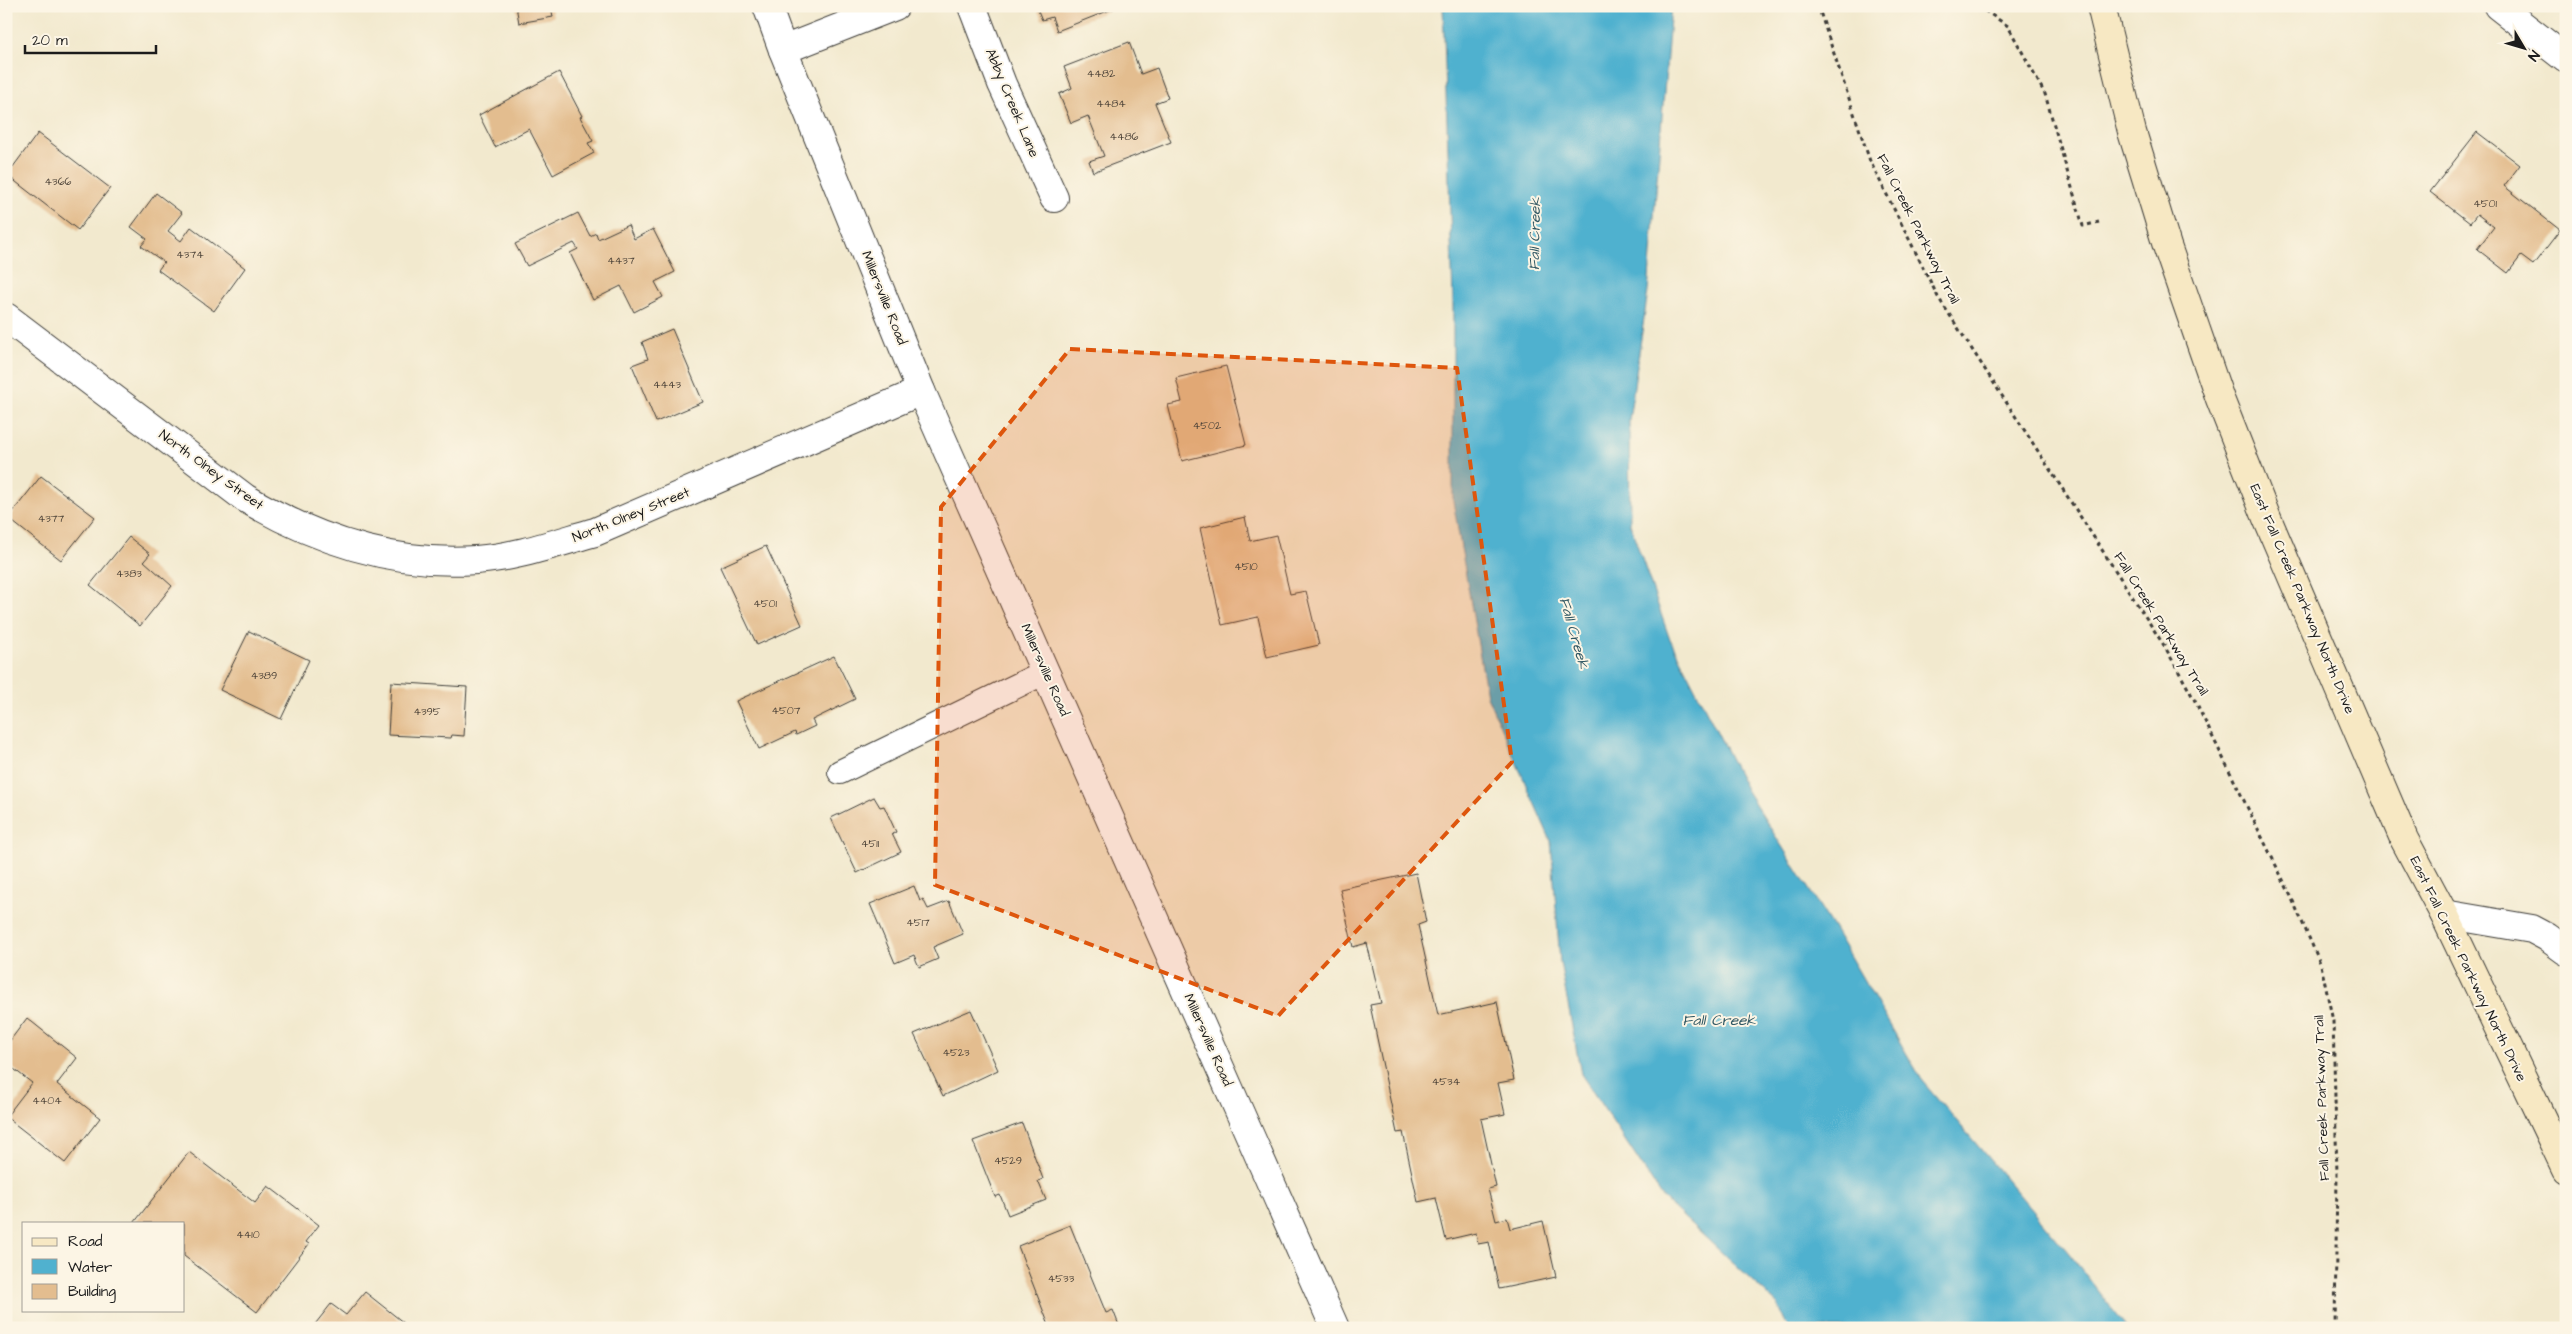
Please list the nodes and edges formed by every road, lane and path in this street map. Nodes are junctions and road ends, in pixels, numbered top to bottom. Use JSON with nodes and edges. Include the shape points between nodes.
{"nodes":[{"id":1,"x":767,"y":6,"type":"edge"},
{"id":2,"x":895,"y":6,"type":"edge"},
{"id":3,"x":972,"y":6,"type":"edge"},
{"id":4,"x":1818,"y":6,"type":"edge"},
{"id":5,"x":1978,"y":6,"type":"edge"},
{"id":6,"x":2101,"y":6,"type":"edge"},
{"id":7,"x":2498,"y":6,"type":"edge"},
{"id":8,"x":782,"y":50,"type":"junction"},
{"id":9,"x":2566,"y":59,"type":"edge"},
{"id":10,"x":1054,"y":198,"type":"dead end"},
{"id":11,"x":2099,"y":222,"type":"dead end"},
{"id":12,"x":6,"y":317,"type":"edge"},
{"id":13,"x":921,"y":391,"type":"junction"},
{"id":14,"x":1046,"y":672,"type":"junction"},
{"id":15,"x":840,"y":772,"type":"dead end"},
{"id":16,"x":2444,"y":914,"type":"junction"},
{"id":17,"x":2566,"y":951,"type":"edge"},
{"id":18,"x":2566,"y":1169,"type":"edge"},
{"id":19,"x":1335,"y":1328,"type":"edge"},
{"id":20,"x":2336,"y":1328,"type":"edge"}],
"edges":[{"from":1,"to":8,"type":"street","name":"Millersville Road"},
{"from":2,"to":8,"type":"street"},
{"from":3,"to":10,"type":"street","name":"Abby Creek Lane","via":[[1002,84]]},
{"from":4,"to":20,"type":"path","name":"Fall Creek Parkway Trail","via":[[1870,161],[1938,297],[2165,647],[2195,700],[2321,965],[2333,1021],[2337,1174]]},
{"from":5,"to":11,"type":"path","via":[[2008,26],[2045,94],[2083,226]]},
{"from":6,"to":16,"type":"main road","name":"East Fall Creek Parkway North Drive","via":[[2132,132],[2166,246],[2220,399],[2266,516],[2404,839]]},
{"from":7,"to":9,"type":"street"},
{"from":8,"to":13,"type":"street","name":"Millersville Road"},
{"from":12,"to":13,"type":"street","name":"North Olney Street","via":[[245,498],[297,527],[356,548],[414,558],[476,560],[555,545],[595,532]]},
{"from":13,"to":14,"type":"street","name":"Millersville Road"},
{"from":14,"to":15,"type":"lane"},
{"from":14,"to":19,"type":"street","name":"Millersville Road"},
{"from":16,"to":17,"type":"street","via":[[2532,929]]},
{"from":16,"to":18,"type":"main road","name":"East Fall Creek Parkway North Drive"}]}
